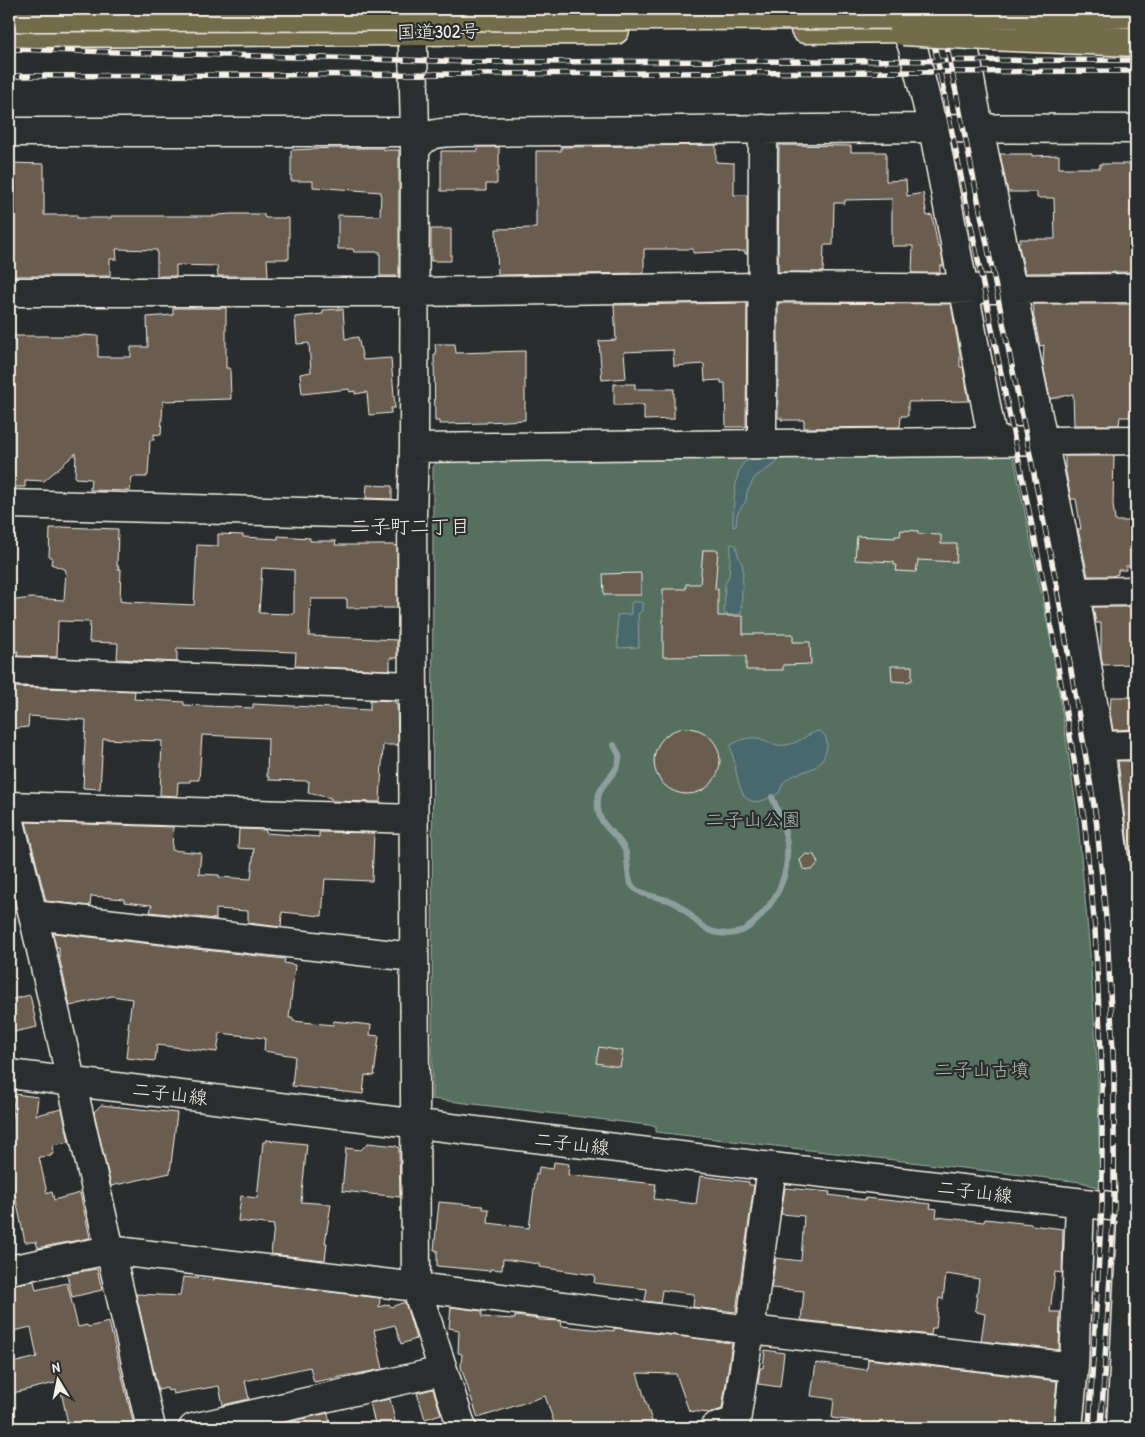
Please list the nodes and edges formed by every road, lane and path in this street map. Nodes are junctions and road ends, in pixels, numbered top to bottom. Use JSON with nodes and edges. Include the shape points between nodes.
{"nodes":[{"id":1,"x":1136,"y":13,"type":"edge"},
{"id":2,"x":696,"y":16,"type":"junction"},
{"id":3,"x":9,"y":17,"type":"edge"},
{"id":4,"x":412,"y":20,"type":"edge"},
{"id":5,"x":970,"y":27,"type":"junction"},
{"id":6,"x":902,"y":28,"type":"junction"},
{"id":7,"x":1136,"y":28,"type":"edge"},
{"id":8,"x":9,"y":33,"type":"edge"},
{"id":9,"x":1136,"y":42,"type":"edge"},
{"id":10,"x":933,"y":128,"type":"junction"},
{"id":11,"x":979,"y":128,"type":"junction"},
{"id":12,"x":763,"y":129,"type":"junction"},
{"id":13,"x":1136,"y":129,"type":"edge"},
{"id":14,"x":9,"y":132,"type":"edge"},
{"id":15,"x":415,"y":141,"type":"junction"},
{"id":16,"x":762,"y":287,"type":"junction"},
{"id":17,"x":1136,"y":288,"type":"edge"},
{"id":18,"x":964,"y":289,"type":"junction"},
{"id":19,"x":1012,"y":289,"type":"junction"},
{"id":20,"x":9,"y":292,"type":"edge"},
{"id":21,"x":414,"y":292,"type":"junction"},
{"id":22,"x":1042,"y":440,"type":"junction"},
{"id":23,"x":1136,"y":440,"type":"edge"},
{"id":24,"x":992,"y":442,"type":"junction"},
{"id":25,"x":762,"y":443,"type":"junction"},
{"id":26,"x":414,"y":448,"type":"junction"},
{"id":27,"x":9,"y":504,"type":"edge"},
{"id":28,"x":412,"y":515,"type":"junction"},
{"id":29,"x":1136,"y":591,"type":"edge"},
{"id":30,"x":1075,"y":592,"type":"junction"},
{"id":31,"x":9,"y":671,"type":"edge"},
{"id":32,"x":413,"y":686,"type":"junction"},
{"id":33,"x":1100,"y":746,"type":"junction"},
{"id":34,"x":1136,"y":746,"type":"edge"},
{"id":35,"x":9,"y":806,"type":"edge"},
{"id":36,"x":9,"y":818,"type":"edge"},
{"id":37,"x":413,"y":819,"type":"junction"},
{"id":38,"x":1128,"y":899,"type":"edge"},
{"id":39,"x":32,"y":915,"type":"junction"},
{"id":40,"x":413,"y":957,"type":"junction"},
{"id":41,"x":1132,"y":1044,"type":"edge"},
{"id":42,"x":9,"y":1074,"type":"edge"},
{"id":43,"x":71,"y":1081,"type":"junction"},
{"id":44,"x":415,"y":1123,"type":"junction"},
{"id":45,"x":772,"y":1167,"type":"junction"},
{"id":46,"x":1080,"y":1203,"type":"junction"},
{"id":47,"x":1134,"y":1209,"type":"edge"},
{"id":48,"x":109,"y":1250,"type":"junction"},
{"id":49,"x":9,"y":1270,"type":"edge"},
{"id":50,"x":416,"y":1287,"type":"junction"},
{"id":51,"x":750,"y":1330,"type":"junction"},
{"id":52,"x":1074,"y":1367,"type":"junction"},
{"id":53,"x":442,"y":1371,"type":"junction"},
{"id":54,"x":729,"y":1426,"type":"edge"},
{"id":55,"x":150,"y":1428,"type":"edge"},
{"id":56,"x":193,"y":1428,"type":"edge"},
{"id":57,"x":462,"y":1428,"type":"edge"},
{"id":58,"x":1068,"y":1428,"type":"edge"},
{"id":59,"x":1121,"y":1428,"type":"edge"}],
"edges":[{"from":1,"to":2,"type":"highway","bridge":true},
{"from":2,"to":3,"type":"highway","bridge":true},
{"from":2,"to":9,"type":"highway","bridge":true,"via":[[987,36]]},
{"from":4,"to":6,"type":"highway","name":"国道302号"},
{"from":4,"to":8,"type":"highway","name":"国道302号"},
{"from":4,"to":15,"type":"street"},
{"from":5,"to":6,"type":"highway","name":"国道302号"},
{"from":5,"to":7,"type":"highway","name":"国道302号"},
{"from":5,"to":11,"type":"street","via":[[963,42]]},
{"from":6,"to":10,"type":"street","via":[[913,48]]},
{"from":10,"to":11,"type":"street"},
{"from":10,"to":12,"type":"street"},
{"from":10,"to":18,"type":"street"},
{"from":11,"to":13,"type":"street"},
{"from":11,"to":19,"type":"street"},
{"from":12,"to":15,"type":"street","via":[[457,132]]},
{"from":12,"to":16,"type":"street"},
{"from":14,"to":15,"type":"street"},
{"from":15,"to":21,"type":"street"},
{"from":16,"to":18,"type":"street"},
{"from":16,"to":21,"type":"street"},
{"from":16,"to":25,"type":"street"},
{"from":17,"to":19,"type":"street"},
{"from":18,"to":19,"type":"street"},
{"from":18,"to":24,"type":"street"},
{"from":19,"to":22,"type":"street"},
{"from":20,"to":21,"type":"street"},
{"from":21,"to":26,"type":"street"},
{"from":22,"to":23,"type":"street"},
{"from":22,"to":24,"type":"street"},
{"from":22,"to":30,"type":"street"},
{"from":24,"to":25,"type":"street"},
{"from":25,"to":26,"type":"street"},
{"from":26,"to":28,"type":"street"},
{"from":27,"to":28,"type":"street"},
{"from":28,"to":32,"type":"street"},
{"from":29,"to":30,"type":"street"},
{"from":30,"to":33,"type":"street"},
{"from":31,"to":32,"type":"street"},
{"from":32,"to":37,"type":"street"},
{"from":33,"to":34,"type":"street"},
{"from":33,"to":38,"type":"street"},
{"from":35,"to":37,"type":"street"},
{"from":36,"to":39,"type":"street"},
{"from":37,"to":40,"type":"street"},
{"from":38,"to":41,"type":"street"},
{"from":39,"to":40,"type":"street"},
{"from":39,"to":43,"type":"street"},
{"from":40,"to":44,"type":"street"},
{"from":41,"to":47,"type":"street"},
{"from":42,"to":43,"type":"street","name":"二子山線"},
{"from":43,"to":44,"type":"street","name":"二子山線"},
{"from":43,"to":48,"type":"street"},
{"from":44,"to":45,"type":"street","name":"二子山線"},
{"from":44,"to":50,"type":"street"},
{"from":45,"to":46,"type":"street","name":"二子山線"},
{"from":45,"to":51,"type":"street"},
{"from":46,"to":47,"type":"street","name":"二子山線"},
{"from":46,"to":52,"type":"street"},
{"from":47,"to":59,"type":"street"},
{"from":48,"to":49,"type":"street"},
{"from":48,"to":50,"type":"street"},
{"from":48,"to":55,"type":"street"},
{"from":50,"to":51,"type":"street"},
{"from":50,"to":53,"type":"street"},
{"from":51,"to":52,"type":"street"},
{"from":51,"to":54,"type":"street"},
{"from":52,"to":58,"type":"street"},
{"from":53,"to":56,"type":"street"},
{"from":53,"to":57,"type":"street"}]}
